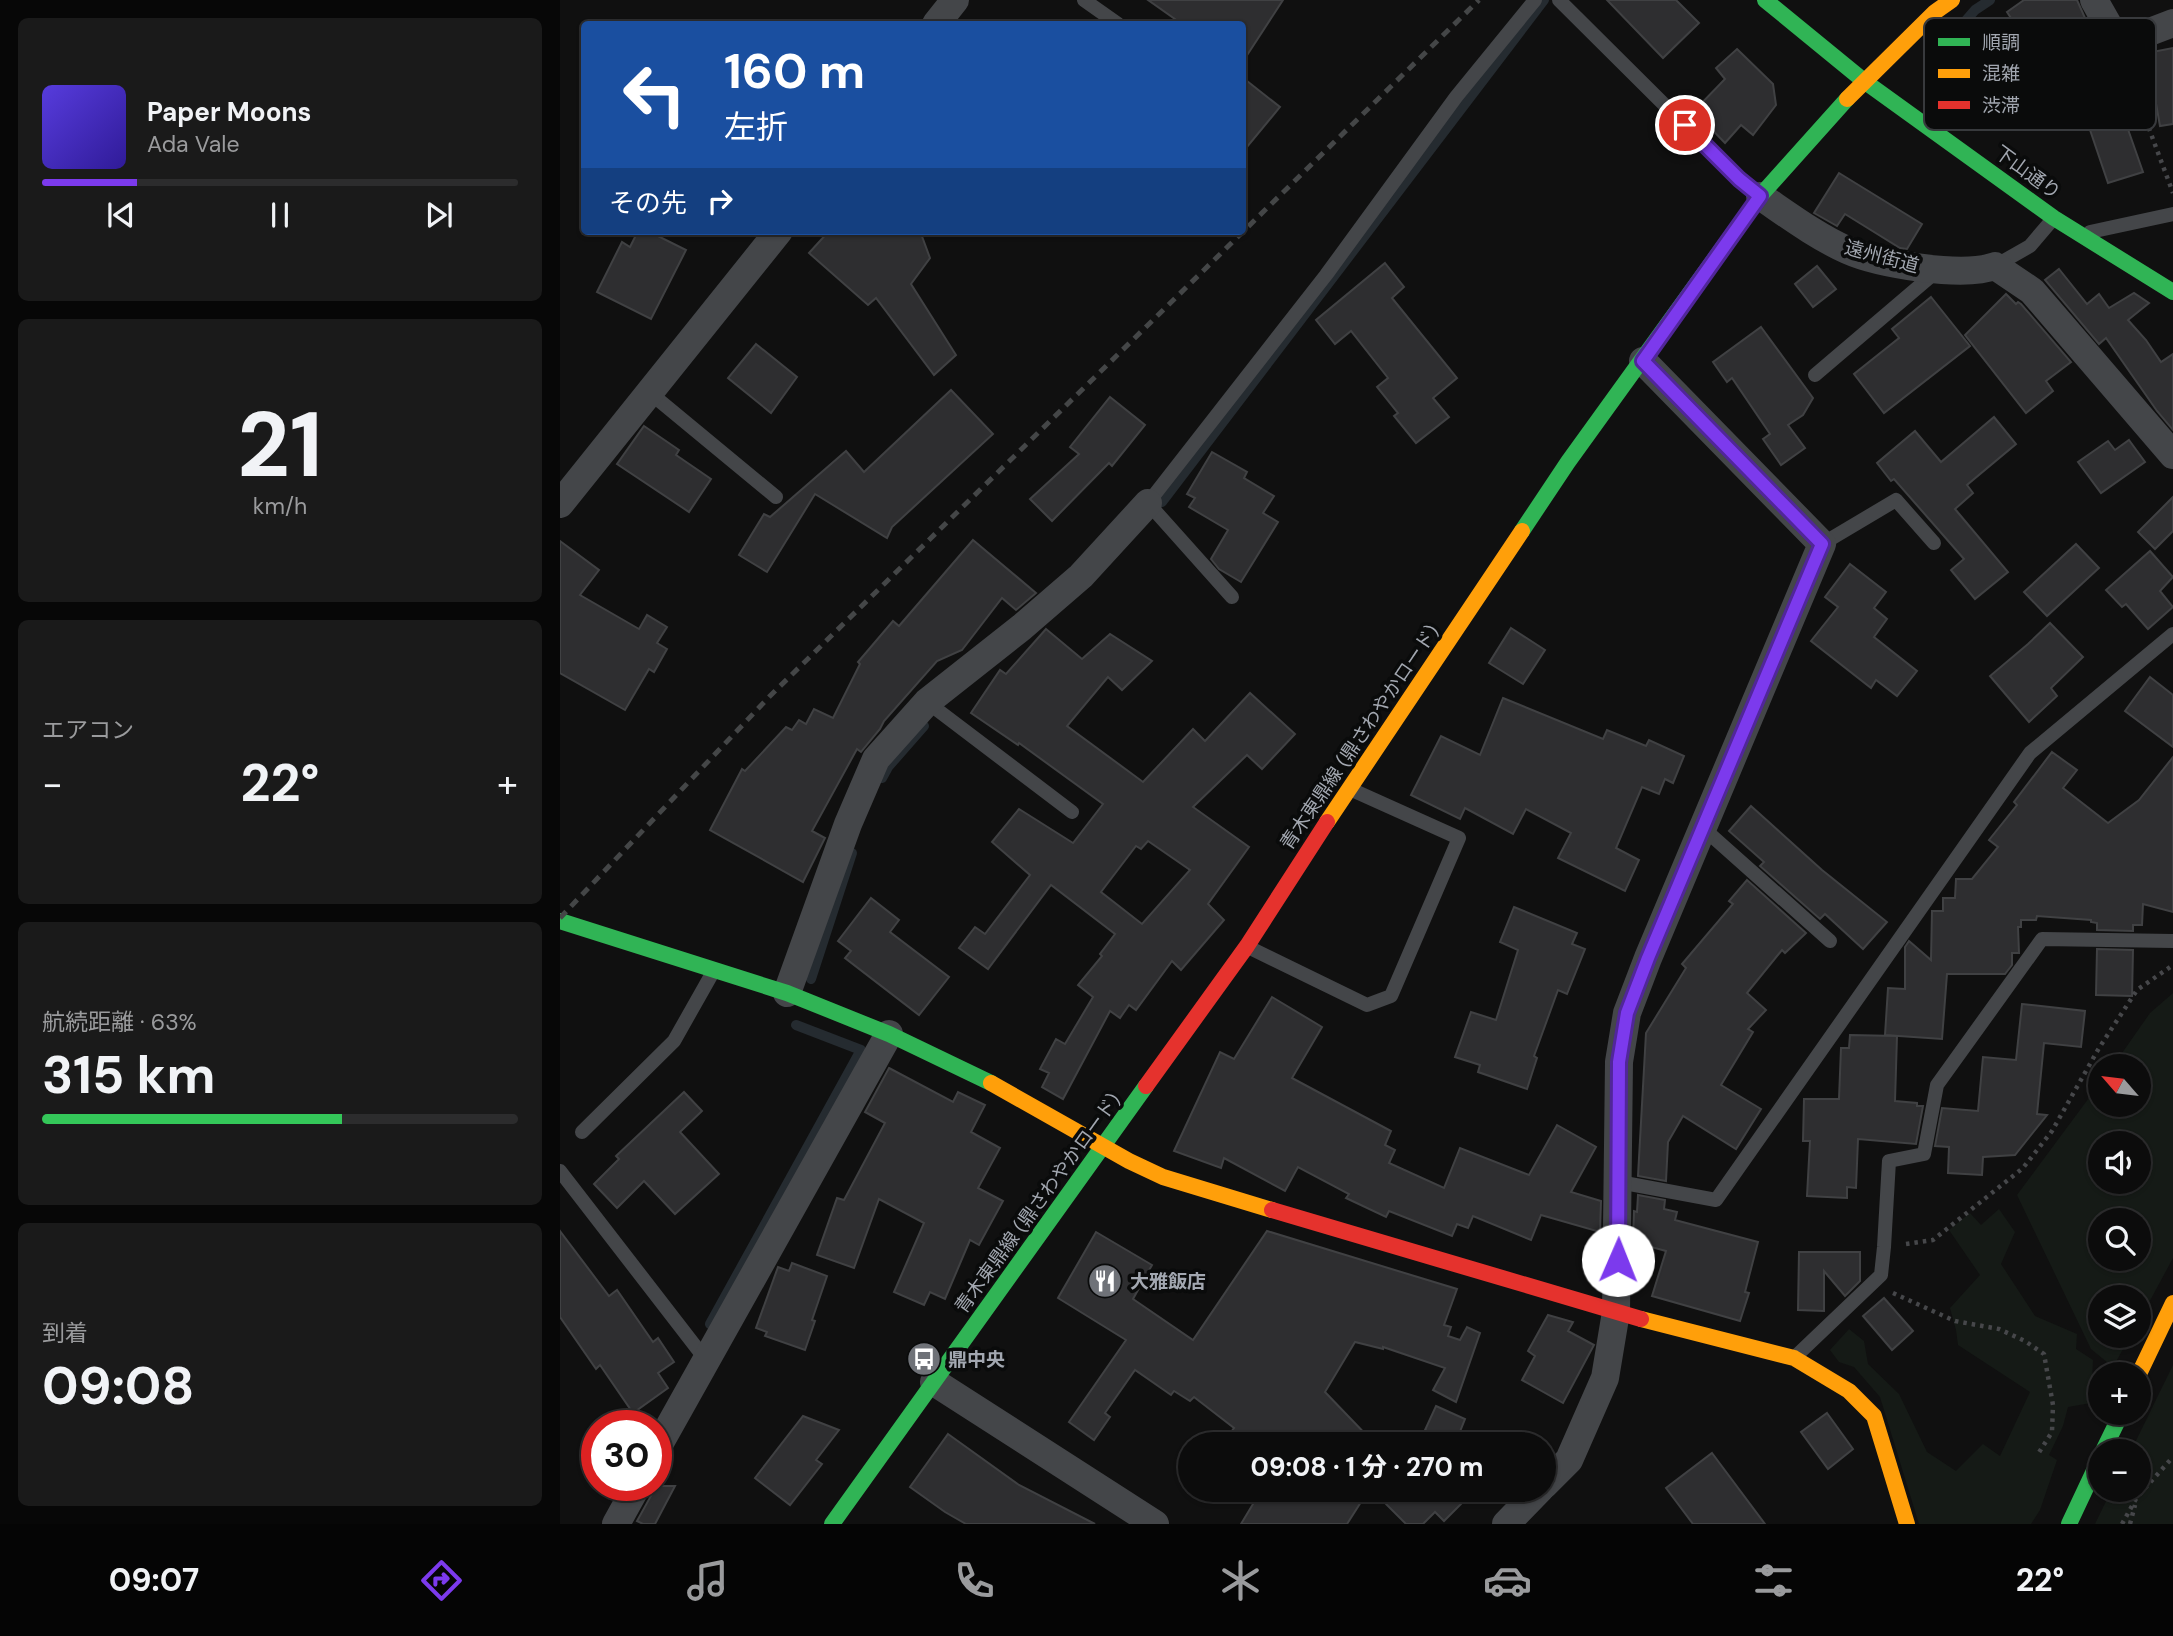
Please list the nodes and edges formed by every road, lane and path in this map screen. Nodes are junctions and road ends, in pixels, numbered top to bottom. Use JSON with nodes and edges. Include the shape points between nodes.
{"nodes":[{"id":1,"x":955,"y":0,"type":"edge"},
{"id":2,"x":1084,"y":0,"type":"edge"},
{"id":3,"x":1535,"y":0,"type":"edge"},
{"id":4,"x":1559,"y":0,"type":"edge"},
{"id":5,"x":1765,"y":0,"type":"edge"},
{"id":6,"x":1952,"y":0,"type":"edge"},
{"id":7,"x":2094,"y":0,"type":"edge"},
{"id":8,"x":1930,"y":18,"type":"edge"},
{"id":9,"x":2105,"y":18,"type":"edge"},
{"id":10,"x":938,"y":21,"type":"edge"},
{"id":11,"x":1114,"y":21,"type":"edge"},
{"id":12,"x":1924,"y":23,"type":"edge"},
{"id":13,"x":2173,"y":23,"type":"edge"},
{"id":14,"x":2156,"y":30,"type":"edge"},
{"id":15,"x":1864,"y":81,"type":"junction"},
{"id":16,"x":1924,"y":124,"type":"edge"},
{"id":17,"x":1932,"y":130,"type":"edge"},
{"id":18,"x":2149,"y":130,"type":"edge"},
{"id":19,"x":2173,"y":194,"type":"edge"},
{"id":20,"x":1760,"y":196,"type":"junction"},
{"id":21,"x":2173,"y":214,"type":"edge"},
{"id":22,"x":2054,"y":218,"type":"junction"},
{"id":23,"x":2082,"y":234,"type":"junction"},
{"id":24,"x":776,"y":235,"type":"edge"},
{"id":25,"x":1995,"y":266,"type":"junction"},
{"id":26,"x":1938,"y":270,"type":"junction"},
{"id":27,"x":2173,"y":292,"type":"edge"},
{"id":28,"x":1643,"y":361,"type":"junction"},
{"id":29,"x":1815,"y":375,"type":"dead end"},
{"id":30,"x":649,"y":393,"type":"junction"},
{"id":31,"x":2173,"y":455,"type":"edge"},
{"id":32,"x":776,"y":497,"type":"dead end"},
{"id":33,"x":1148,"y":503,"type":"junction"},
{"id":34,"x":560,"y":504,"type":"edge"},
{"id":35,"x":1934,"y":543,"type":"dead end"},
{"id":36,"x":1822,"y":544,"type":"junction"},
{"id":37,"x":1232,"y":597,"type":"dead end"},
{"id":38,"x":2173,"y":634,"type":"edge"},
{"id":39,"x":927,"y":702,"type":"junction"},
{"id":40,"x":1349,"y":788,"type":"junction"},
{"id":41,"x":1072,"y":813,"type":"dead end"},
{"id":42,"x":1703,"y":828,"type":"junction"},
{"id":43,"x":560,"y":921,"type":"edge"},
{"id":44,"x":1830,"y":941,"type":"dead end"},
{"id":45,"x":2173,"y":941,"type":"edge"},
{"id":46,"x":1247,"y":946,"type":"junction"},
{"id":47,"x":2173,"y":965,"type":"edge"},
{"id":48,"x":714,"y":969,"type":"junction"},
{"id":49,"x":787,"y":992,"type":"junction"},
{"id":50,"x":889,"y":1034,"type":"junction"},
{"id":51,"x":582,"y":1132,"type":"dead end"},
{"id":52,"x":1104,"y":1146,"type":"junction"},
{"id":53,"x":560,"y":1171,"type":"edge"},
{"id":54,"x":1619,"y":1182,"type":"junction"},
{"id":55,"x":1884,"y":1247,"type":"junction"},
{"id":56,"x":1873,"y":1283,"type":"junction"},
{"id":57,"x":2173,"y":1303,"type":"edge"},
{"id":58,"x":1616,"y":1312,"type":"junction"},
{"id":59,"x":1794,"y":1358,"type":"junction"},
{"id":60,"x":705,"y":1360,"type":"junction"},
{"id":61,"x":2145,"y":1362,"type":"edge"},
{"id":62,"x":934,"y":1382,"type":"junction"},
{"id":63,"x":672,"y":1421,"type":"edge"},
{"id":64,"x":2038,"y":1454,"type":"dead end"},
{"id":65,"x":2173,"y":1457,"type":"edge"},
{"id":66,"x":1556,"y":1473,"type":"edge"},
{"id":67,"x":2151,"y":1481,"type":"edge"},
{"id":68,"x":2088,"y":1484,"type":"edge"},
{"id":69,"x":629,"y":1501,"type":"edge"},
{"id":70,"x":1528,"y":1502,"type":"edge"},
{"id":71,"x":2134,"y":1502,"type":"edge"},
{"id":72,"x":2136,"y":1502,"type":"edge"},
{"id":73,"x":1510,"y":1522,"type":"edge"},
{"id":74,"x":616,"y":1524,"type":"edge"},
{"id":75,"x":832,"y":1524,"type":"edge"},
{"id":76,"x":1155,"y":1524,"type":"edge"},
{"id":77,"x":1907,"y":1524,"type":"edge"},
{"id":78,"x":2069,"y":1524,"type":"edge"},
{"id":79,"x":2122,"y":1524,"type":"edge"},
{"id":80,"x":2130,"y":1524,"type":"edge"}],
"edges":[{"from":1,"to":10,"type":"street"},
{"from":2,"to":11,"type":"lane"},
{"from":3,"to":33,"type":"lane"},
{"from":4,"to":20,"type":"lane","name":"遠州街道"},
{"from":5,"to":15,"type":"street","name":"下山通り"},
{"from":6,"to":8,"type":"street","name":"青木東鼎線 (鼎さわやかロード)"},
{"from":7,"to":9,"type":"street"},
{"from":12,"to":15,"type":"street","name":"青木東鼎線 (鼎さわやかロード)"},
{"from":13,"to":14,"type":"street"},
{"from":15,"to":16,"type":"street","name":"下山通り"},
{"from":15,"to":20,"type":"street","name":"青木東鼎線 (鼎さわやかロード)"},
{"from":17,"to":22,"type":"street","name":"下山通り"},
{"from":18,"to":19,"type":"path"},
{"from":20,"to":26,"type":"street","name":"遠州街道","via":[[1848,251]]},
{"from":20,"to":28,"type":"street","name":"青木東鼎線 (鼎さわやかロード)"},
{"from":21,"to":23,"type":"lane"},
{"from":22,"to":23,"type":"street","name":"下山通り"},
{"from":22,"to":25,"type":"lane","via":[[2030,246]]},
{"from":23,"to":27,"type":"street","name":"下山通り"},
{"from":24,"to":30,"type":"street"},
{"from":25,"to":26,"type":"street","name":"遠州街道"},
{"from":25,"to":31,"type":"street","via":[[2032,291]]},
{"from":26,"to":29,"type":"lane"},
{"from":28,"to":36,"type":"street"},
{"from":28,"to":40,"type":"street","name":"青木東鼎線 (鼎さわやかロード)","via":[[1568,462]]},
{"from":30,"to":32,"type":"lane"},
{"from":30,"to":34,"type":"street"},
{"from":33,"to":37,"type":"lane"},
{"from":33,"to":39,"type":"street","via":[[1081,576],[1023,628]]},
{"from":35,"to":36,"type":"lane","via":[[1896,500]]},
{"from":36,"to":42,"type":"street"},
{"from":38,"to":54,"type":"lane","via":[[2030,753],[1716,1200]]},
{"from":39,"to":41,"type":"lane"},
{"from":39,"to":49,"type":"street","via":[[876,759]]},
{"from":40,"to":46,"type":"street","name":"青木東鼎線 (鼎さわやかロード)"},
{"from":40,"to":46,"type":"lane","via":[[1459,838],[1391,996],[1367,1005]]},
{"from":42,"to":44,"type":"lane"},
{"from":42,"to":54,"type":"street","via":[[1627,1013],[1619,1062]]},
{"from":43,"to":48,"type":"street"},
{"from":45,"to":55,"type":"lane","via":[[2042,939],[1937,1085],[1924,1154],[1889,1161]]},
{"from":46,"to":52,"type":"street","name":"青木東鼎線 (鼎さわやかロード)"},
{"from":47,"to":55,"type":"path","via":[[2137,990],[2052,1131],[2023,1168],[1933,1240]]},
{"from":48,"to":49,"type":"street"},
{"from":48,"to":51,"type":"lane","via":[[674,1041]]},
{"from":49,"to":50,"type":"street"},
{"from":50,"to":52,"type":"street"},
{"from":50,"to":60,"type":"street"},
{"from":52,"to":58,"type":"street","via":[[1163,1177]]},
{"from":52,"to":62,"type":"street","name":"青木東鼎線 (鼎さわやかロード)"},
{"from":53,"to":60,"type":"lane"},
{"from":54,"to":58,"type":"street"},
{"from":55,"to":56,"type":"lane","via":[[1881,1275]]},
{"from":56,"to":59,"type":"lane"},
{"from":56,"to":64,"type":"path","via":[[1955,1321],[1999,1329],[2043,1354],[2053,1405],[2052,1432]]},
{"from":57,"to":61,"type":"street"},
{"from":58,"to":59,"type":"street"},
{"from":58,"to":66,"type":"street","via":[[1605,1378],[1569,1460]]},
{"from":59,"to":77,"type":"street","via":[[1849,1391],[1874,1416]]},
{"from":60,"to":63,"type":"street"},
{"from":62,"to":75,"type":"street","name":"青木東鼎線 (鼎さわやかロード)"},
{"from":62,"to":76,"type":"street"},
{"from":65,"to":67,"type":"path"},
{"from":68,"to":78,"type":"street"},
{"from":69,"to":74,"type":"street"},
{"from":70,"to":73,"type":"street"},
{"from":71,"to":79,"type":"path"},
{"from":72,"to":80,"type":"path"}]}
